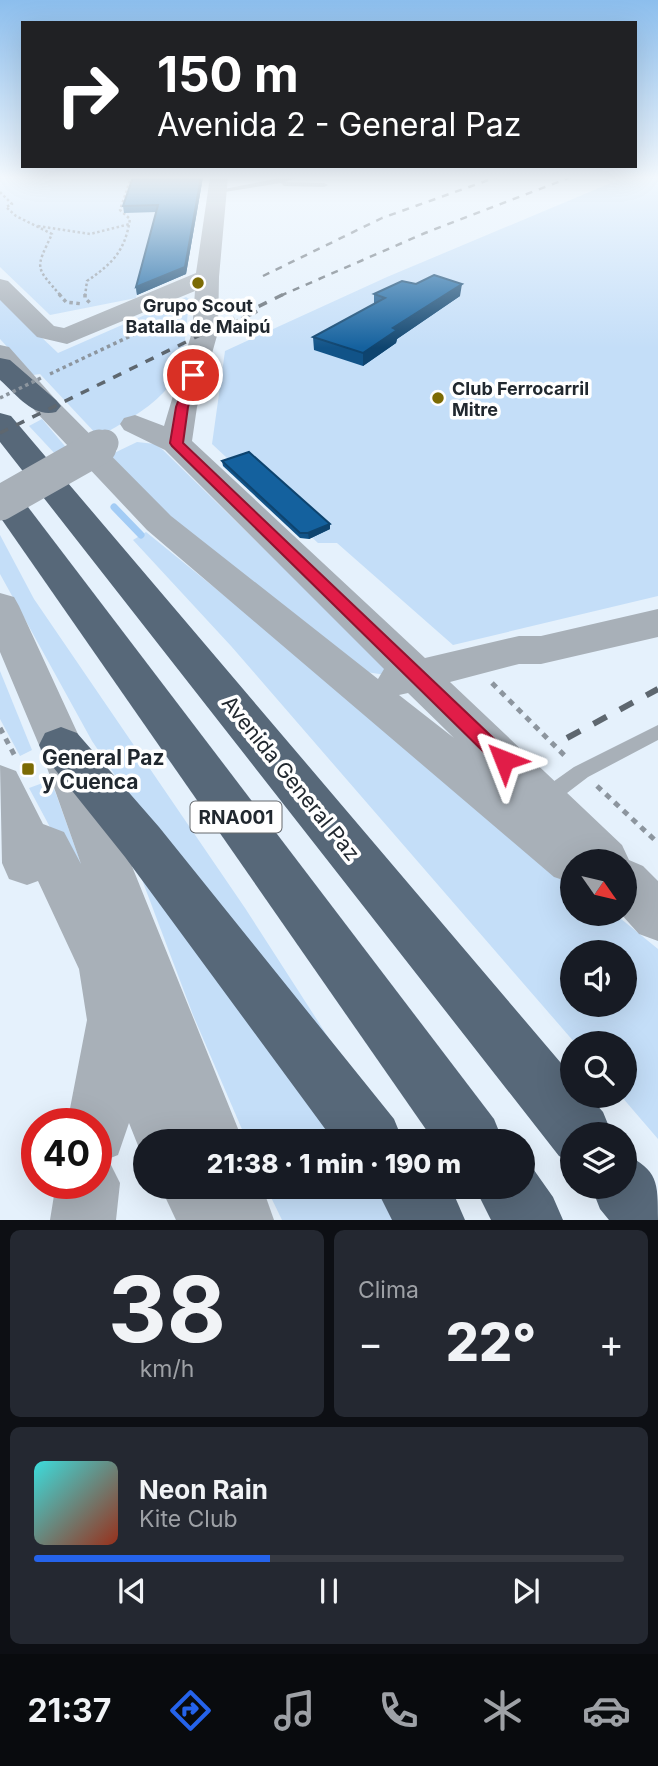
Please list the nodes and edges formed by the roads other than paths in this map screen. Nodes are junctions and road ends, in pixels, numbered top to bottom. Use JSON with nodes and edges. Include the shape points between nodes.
{"nodes":[{"id":1,"x":212,"y":234,"type":"edge"},
{"id":2,"x":207,"y":277,"type":"junction"},
{"id":3,"x":0,"y":286,"type":"edge"},
{"id":4,"x":0,"y":353,"type":"edge"},
{"id":5,"x":0,"y":366,"type":"edge"},
{"id":6,"x":193,"y":375,"type":"junction"},
{"id":7,"x":44,"y":391,"type":"junction"},
{"id":8,"x":0,"y":422,"type":"edge"},
{"id":9,"x":135,"y":424,"type":"junction"},
{"id":10,"x":176,"y":443,"type":"junction"},
{"id":11,"x":0,"y":493,"type":"edge"},
{"id":12,"x":0,"y":503,"type":"edge"},
{"id":13,"x":0,"y":606,"type":"edge"},
{"id":14,"x":658,"y":622,"type":"edge"},
{"id":15,"x":541,"y":650,"type":"junction"},
{"id":16,"x":340,"y":674,"type":"junction"},
{"id":17,"x":416,"y":676,"type":"junction"},
{"id":18,"x":464,"y":720,"type":"junction"},
{"id":19,"x":658,"y":732,"type":"edge"},
{"id":20,"x":26,"y":763,"type":"edge"},
{"id":21,"x":530,"y":808,"type":"junction"},
{"id":22,"x":562,"y":849,"type":"edge"},
{"id":23,"x":587,"y":849,"type":"edge"},
{"id":24,"x":637,"y":895,"type":"edge"},
{"id":25,"x":637,"y":910,"type":"edge"},
{"id":26,"x":658,"y":917,"type":"edge"},
{"id":27,"x":658,"y":926,"type":"edge"},
{"id":28,"x":116,"y":1020,"type":"junction"},
{"id":29,"x":100,"y":1108,"type":"edge"},
{"id":30,"x":570,"y":1122,"type":"edge"},
{"id":31,"x":162,"y":1129,"type":"edge"},
{"id":32,"x":206,"y":1129,"type":"edge"},
{"id":33,"x":363,"y":1129,"type":"edge"},
{"id":34,"x":463,"y":1129,"type":"edge"},
{"id":35,"x":86,"y":1199,"type":"edge"},
{"id":36,"x":200,"y":1199,"type":"edge"},
{"id":37,"x":234,"y":1199,"type":"edge"},
{"id":38,"x":417,"y":1199,"type":"edge"},
{"id":39,"x":515,"y":1199,"type":"edge"},
{"id":40,"x":633,"y":1199,"type":"edge"},
{"id":41,"x":83,"y":1220,"type":"edge"},
{"id":42,"x":213,"y":1220,"type":"edge"},
{"id":43,"x":241,"y":1220,"type":"edge"},
{"id":44,"x":432,"y":1220,"type":"edge"},
{"id":45,"x":530,"y":1220,"type":"edge"},
{"id":46,"x":650,"y":1220,"type":"edge"}],
"edges":[{"from":1,"to":2,"type":"street"},
{"from":2,"to":3,"type":"street","via":[[60,336],[46,332]]},
{"from":2,"to":6,"type":"street","via":[[205,332]]},
{"from":4,"to":7,"type":"street"},
{"from":5,"to":7,"type":"highway"},
{"from":6,"to":9,"type":"street"},
{"from":6,"to":10,"type":"street"},
{"from":7,"to":16,"type":"street","via":[[159,523]]},
{"from":8,"to":30,"type":"highway","name":"Avenida General Paz","number":"RNA001"},
{"from":9,"to":10,"type":"street"},
{"from":9,"to":12,"type":"street","bridge":true},
{"from":10,"to":17,"type":"street"},
{"from":11,"to":34,"type":"highway","number":"RNA001"},
{"from":13,"to":20,"type":"street"},
{"from":14,"to":15,"type":"street"},
{"from":15,"to":17,"type":"street","via":[[519,650]]},
{"from":15,"to":18,"type":"street","via":[[524,662],[472,680],[460,698]]},
{"from":16,"to":17,"type":"street","via":[[379,681]]},
{"from":16,"to":21,"type":"street"},
{"from":17,"to":18,"type":"street"},
{"from":18,"to":21,"type":"street"},
{"from":19,"to":21,"type":"lane","via":[[581,772]]},
{"from":20,"to":28,"type":"street","via":[[26,860],[83,978]]},
{"from":20,"to":32,"type":"street"},
{"from":20,"to":33,"type":"highway","via":[[142,842]]},
{"from":21,"to":22,"type":"street"},
{"from":21,"to":23,"type":"street"},
{"from":24,"to":26,"type":"street"},
{"from":25,"to":27,"type":"street"},
{"from":28,"to":29,"type":"street"},
{"from":28,"to":31,"type":"street"},
{"from":35,"to":41,"type":"street"},
{"from":36,"to":42,"type":"street"},
{"from":37,"to":43,"type":"street"},
{"from":38,"to":44,"type":"highway"},
{"from":39,"to":45,"type":"highway"},
{"from":40,"to":46,"type":"highway"}]}
